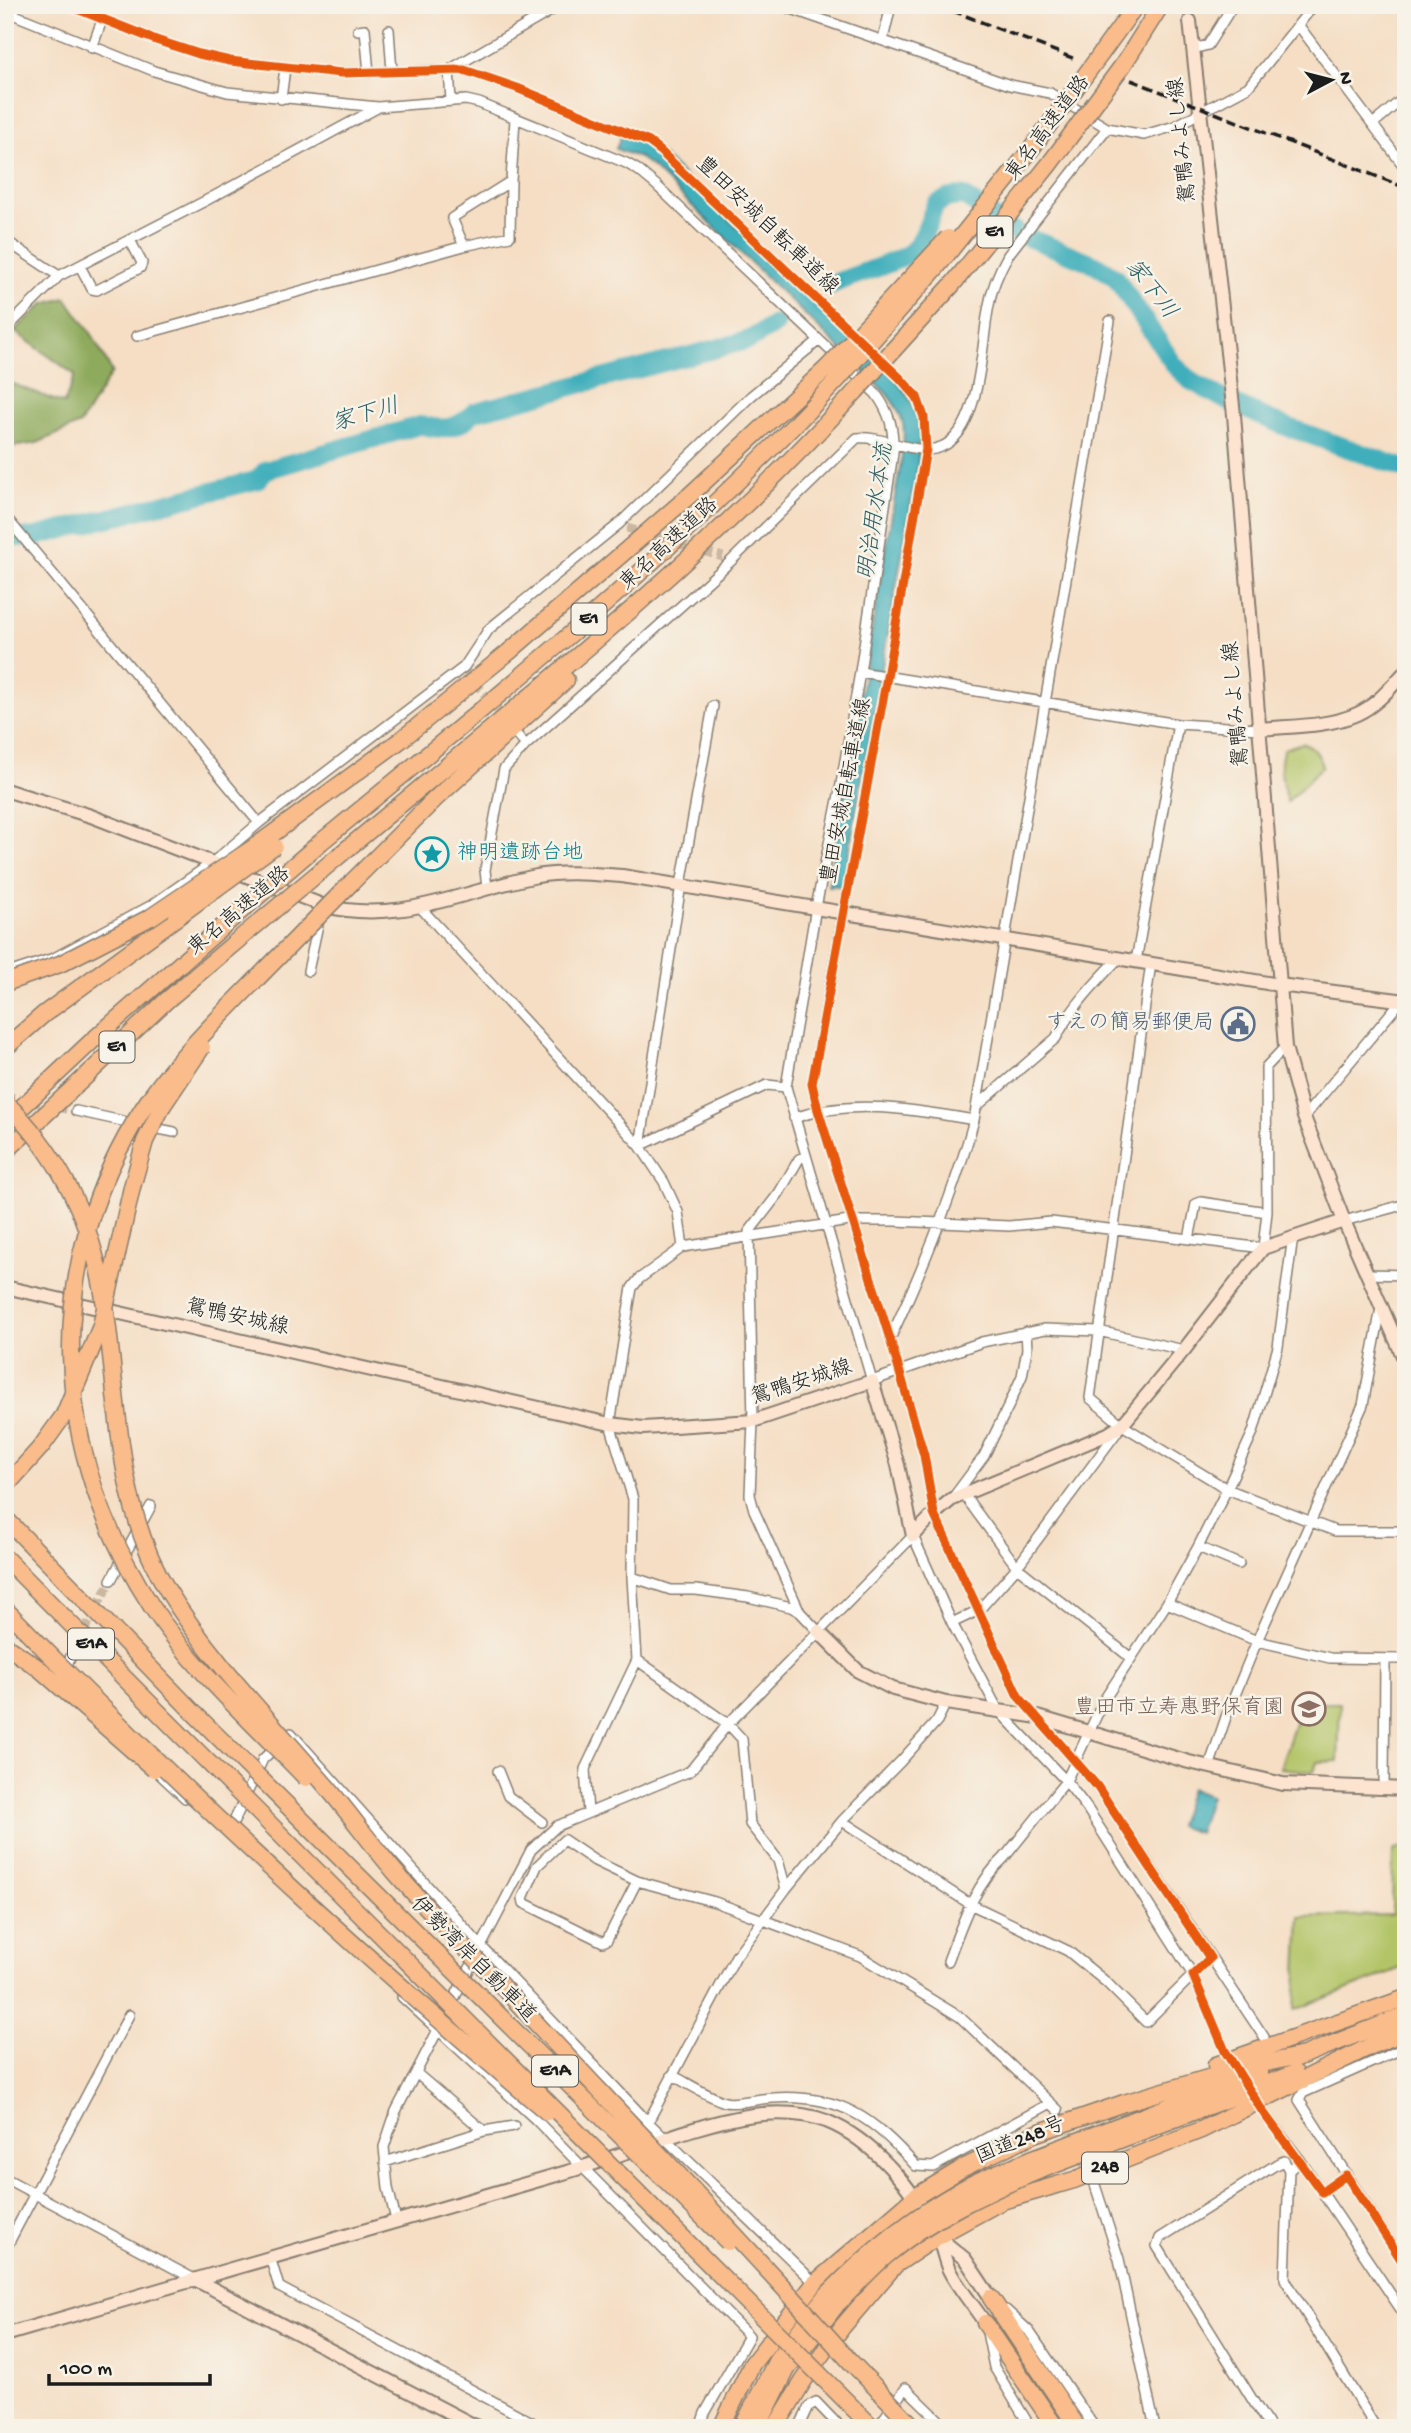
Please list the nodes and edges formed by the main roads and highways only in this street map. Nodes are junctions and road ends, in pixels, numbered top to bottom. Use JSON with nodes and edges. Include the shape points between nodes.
{"nodes":[{"id":1,"x":1136,"y":5,"type":"edge"},
{"id":2,"x":1161,"y":5,"type":"edge"},
{"id":3,"x":834,"y":372,"type":"junction"},
{"id":4,"x":750,"y":499,"type":"junction"},
{"id":5,"x":402,"y":739,"type":"junction"},
{"id":6,"x":256,"y":980,"type":"junction"},
{"id":7,"x":5,"y":983,"type":"edge"},
{"id":8,"x":5,"y":1048,"type":"edge"},
{"id":9,"x":5,"y":1102,"type":"edge"},
{"id":10,"x":5,"y":1123,"type":"edge"},
{"id":11,"x":5,"y":1152,"type":"edge"},
{"id":12,"x":5,"y":1487,"type":"edge"},
{"id":13,"x":5,"y":1518,"type":"edge"},
{"id":14,"x":5,"y":1558,"type":"edge"},
{"id":15,"x":5,"y":1609,"type":"edge"},
{"id":16,"x":5,"y":1643,"type":"edge"},
{"id":17,"x":250,"y":1849,"type":"junction"},
{"id":18,"x":394,"y":1871,"type":"junction"},
{"id":19,"x":1406,"y":1998,"type":"edge"},
{"id":20,"x":1406,"y":2015,"type":"edge"},
{"id":21,"x":1406,"y":2033,"type":"edge"},
{"id":22,"x":1258,"y":2075,"type":"junction"},
{"id":23,"x":624,"y":2177,"type":"junction"},
{"id":24,"x":991,"y":2298,"type":"road end"},
{"id":25,"x":833,"y":2299,"type":"junction"},
{"id":26,"x":985,"y":2323,"type":"road end"},
{"id":27,"x":855,"y":2367,"type":"junction"},
{"id":28,"x":721,"y":2428,"type":"edge"},
{"id":29,"x":742,"y":2428,"type":"edge"},
{"id":30,"x":757,"y":2428,"type":"edge"},
{"id":31,"x":775,"y":2428,"type":"edge"},
{"id":32,"x":875,"y":2428,"type":"edge"},
{"id":33,"x":915,"y":2428,"type":"edge"},
{"id":34,"x":1056,"y":2428,"type":"edge"},
{"id":35,"x":1078,"y":2428,"type":"edge"}],
"edges":[{"from":1,"to":3,"type":"highway","name":"東名高速道路","number":"E1","bridge":true,"via":[[1029,152],[936,268]]},
{"from":2,"to":4,"type":"highway","name":"東名高速道路","number":"E1","bridge":true,"via":[[1048,166],[952,285],[816,435]]},
{"from":3,"to":5,"type":"highway","bridge":true},
{"from":3,"to":10,"type":"highway","name":"東名高速道路","number":"E1","bridge":true,"via":[[801,419],[642,572],[220,929]]},
{"from":4,"to":6,"type":"highway","bridge":true,"via":[[700,556],[435,799]]},
{"from":4,"to":11,"type":"highway","name":"東名高速道路","number":"E1","bridge":true,"via":[[566,667],[166,1002]]},
{"from":5,"to":7,"type":"highway","bridge":true,"via":[[151,917],[60,964]]},
{"from":5,"to":8,"type":"highway","bridge":true,"via":[[276,845],[63,1000]]},
{"from":6,"to":12,"type":"highway","bridge":true,"via":[[200,1050],[145,1141],[101,1326],[64,1415]]},
{"from":6,"to":18,"type":"highway","bridge":true,"via":[[193,1044],[153,1095],[98,1195],[75,1280],[71,1321],[74,1402],[81,1443],[106,1522],[153,1609],[200,1667]]},
{"from":9,"to":18,"type":"highway","bridge":true,"via":[[53,1159],[91,1243],[107,1319],[124,1467],[152,1562],[211,1653]]},
{"from":13,"to":27,"type":"highway","name":"伊勢湾岸自動車道","number":"E1A","bridge":true,"via":[[195,1714]]},
{"from":14,"to":23,"type":"highway","number":"E1A","bridge":true},
{"from":15,"to":17,"type":"highway","bridge":true},
{"from":16,"to":17,"type":"highway","bridge":true},
{"from":17,"to":23,"type":"highway","bridge":true,"via":[[455,2036]]},
{"from":18,"to":27,"type":"highway","bridge":true},
{"from":19,"to":22,"type":"highway","number":"248","via":[[1264,2043]]},
{"from":20,"to":22,"type":"highway","name":"国道248号","number":"248"},
{"from":21,"to":22,"type":"highway","number":"248","via":[[1284,2083]]},
{"from":22,"to":25,"type":"highway","name":"国道248号","number":"248","bridge":true,"via":[[963,2189],[907,2223],[858,2263]]},
{"from":22,"to":28,"type":"highway","number":"248","via":[[1140,2092],[1124,2103],[1034,2134],[915,2197],[815,2283],[752,2364]]},
{"from":22,"to":31,"type":"highway","number":"248","via":[[1201,2130],[1074,2180],[1002,2201],[895,2265],[843,2326]]},
{"from":23,"to":32,"type":"highway","number":"E1A","bridge":true},
{"from":24,"to":35,"type":"highway"},
{"from":25,"to":29,"type":"highway","name":"国道248号","number":"248","via":[[778,2358]]},
{"from":25,"to":30,"type":"highway","name":"国道248号","number":"248"},
{"from":26,"to":34,"type":"highway"},
{"from":27,"to":33,"type":"highway","name":"伊勢湾岸自動車道","number":"E1A","bridge":true}]}
